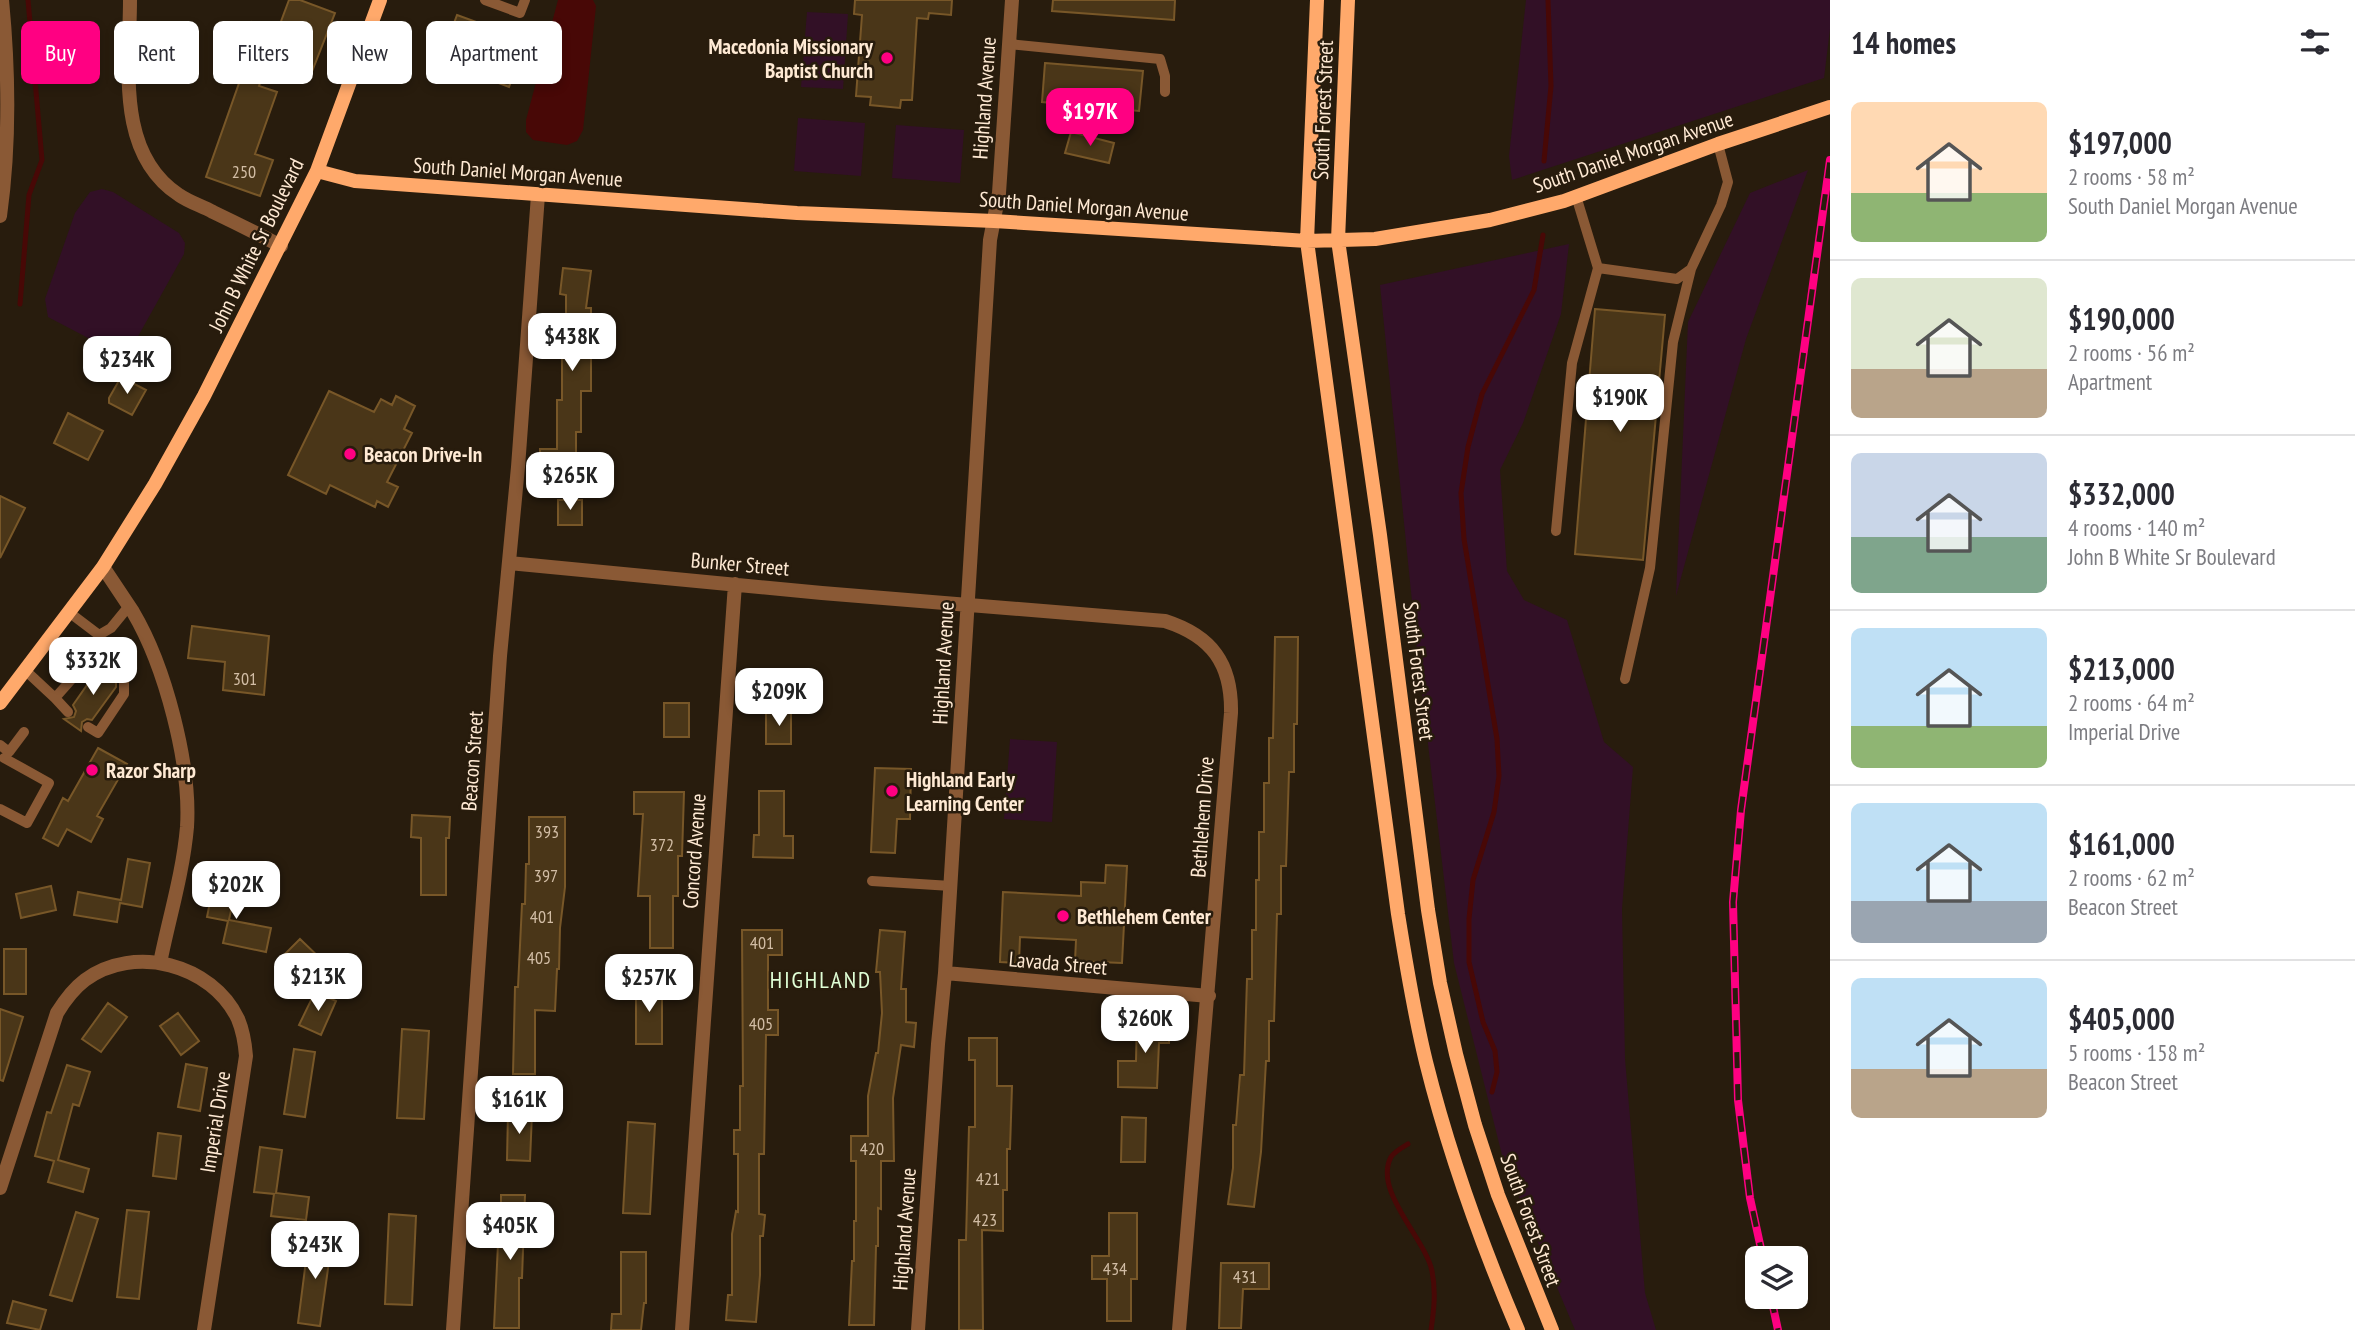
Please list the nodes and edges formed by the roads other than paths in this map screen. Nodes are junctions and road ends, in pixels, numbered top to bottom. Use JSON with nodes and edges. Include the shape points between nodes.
{"nodes":[{"id":1,"x":2,"y":0,"type":"edge"},
{"id":2,"x":130,"y":0,"type":"edge"},
{"id":3,"x":380,"y":0,"type":"edge"},
{"id":4,"x":485,"y":0,"type":"edge"},
{"id":5,"x":525,"y":0,"type":"edge"},
{"id":6,"x":1012,"y":0,"type":"edge"},
{"id":7,"x":1317,"y":0,"type":"edge"},
{"id":8,"x":1348,"y":0,"type":"edge"},
{"id":9,"x":1009,"y":44,"type":"junction"},
{"id":10,"x":1165,"y":92,"type":"dead end"},
{"id":11,"x":1830,"y":107,"type":"edge"},
{"id":12,"x":1718,"y":144,"type":"junction"},
{"id":13,"x":317,"y":171,"type":"junction"},
{"id":14,"x":538,"y":195,"type":"junction"},
{"id":15,"x":1576,"y":196,"type":"junction"},
{"id":16,"x":0,"y":216,"type":"edge"},
{"id":17,"x":994,"y":221,"type":"junction"},
{"id":18,"x":1338,"y":240,"type":"junction"},
{"id":19,"x":1307,"y":241,"type":"junction"},
{"id":20,"x":281,"y":246,"type":"junction"},
{"id":21,"x":1598,"y":268,"type":"junction"},
{"id":22,"x":1691,"y":269,"type":"junction"},
{"id":23,"x":1556,"y":531,"type":"dead end"},
{"id":24,"x":509,"y":563,"type":"junction"},
{"id":25,"x":103,"y":567,"type":"junction"},
{"id":26,"x":735,"y":584,"type":"junction"},
{"id":27,"x":129,"y":606,"type":"junction"},
{"id":28,"x":968,"y":606,"type":"junction"},
{"id":29,"x":70,"y":614,"type":"junction"},
{"id":30,"x":100,"y":640,"type":"junction"},
{"id":31,"x":26,"y":671,"type":"junction"},
{"id":32,"x":1625,"y":679,"type":"dead end"},
{"id":33,"x":55,"y":698,"type":"junction"},
{"id":34,"x":0,"y":703,"type":"edge"},
{"id":35,"x":68,"y":712,"type":"dead end"},
{"id":36,"x":88,"y":727,"type":"dead end"},
{"id":37,"x":24,"y":732,"type":"dead end"},
{"id":38,"x":3,"y":755,"type":"edge"},
{"id":39,"x":0,"y":809,"type":"edge"},
{"id":40,"x":872,"y":881,"type":"dead end"},
{"id":41,"x":951,"y":886,"type":"junction"},
{"id":42,"x":160,"y":963,"type":"junction"},
{"id":43,"x":945,"y":974,"type":"junction"},
{"id":44,"x":1209,"y":996,"type":"junction"},
{"id":45,"x":0,"y":1188,"type":"edge"},
{"id":46,"x":204,"y":1330,"type":"edge"},
{"id":47,"x":453,"y":1330,"type":"edge"},
{"id":48,"x":682,"y":1330,"type":"edge"},
{"id":49,"x":918,"y":1330,"type":"edge"},
{"id":50,"x":1179,"y":1330,"type":"edge"},
{"id":51,"x":1518,"y":1330,"type":"edge"},
{"id":52,"x":1552,"y":1330,"type":"edge"}],
"edges":[{"from":1,"to":16,"type":"street","via":[[8,108]]},
{"from":2,"to":20,"type":"street","via":[[130,111],[144,155],[178,195]]},
{"from":3,"to":13,"type":"street","name":"John B White Sr Boulevard"},
{"from":4,"to":5,"type":"lane","via":[[520,13]]},
{"from":6,"to":9,"type":"street","name":"Highland Avenue"},
{"from":7,"to":19,"type":"street","name":"South Forest Street"},
{"from":8,"to":18,"type":"street","name":"South Forest Street"},
{"from":9,"to":10,"type":"lane","via":[[1160,59]]},
{"from":9,"to":17,"type":"street","name":"Highland Avenue"},
{"from":11,"to":12,"type":"street","name":"South Daniel Morgan Avenue"},
{"from":12,"to":15,"type":"street","name":"South Daniel Morgan Avenue"},
{"from":12,"to":22,"type":"lane","via":[[1728,182]]},
{"from":13,"to":14,"type":"street","name":"South Daniel Morgan Avenue","via":[[355,181]]},
{"from":13,"to":20,"type":"street","name":"John B White Sr Boulevard"},
{"from":14,"to":17,"type":"street","name":"South Daniel Morgan Avenue"},
{"from":14,"to":24,"type":"street","name":"Beacon Street"},
{"from":15,"to":18,"type":"street","name":"South Daniel Morgan Avenue","via":[[1490,220],[1375,239]]},
{"from":15,"to":21,"type":"lane"},
{"from":17,"to":19,"type":"street","name":"South Daniel Morgan Avenue"},
{"from":17,"to":28,"type":"street","name":"Highland Avenue"},
{"from":18,"to":19,"type":"street","name":"South Daniel Morgan Avenue"},
{"from":18,"to":52,"type":"street","name":"South Forest Street","via":[[1440,983],[1494,1183]]},
{"from":19,"to":51,"type":"street","name":"South Forest Street","via":[[1410,988],[1468,1205]]},
{"from":20,"to":25,"type":"street","name":"John B White Sr Boulevard","via":[[173,453]]},
{"from":21,"to":22,"type":"lane","via":[[1677,279]]},
{"from":21,"to":23,"type":"lane","via":[[1572,363]]},
{"from":22,"to":32,"type":"lane","via":[[1673,342],[1650,568]]},
{"from":24,"to":26,"type":"street","name":"Bunker Street"},
{"from":24,"to":47,"type":"street","name":"Beacon Street"},
{"from":25,"to":27,"type":"street"},
{"from":25,"to":29,"type":"street","name":"John B White Sr Boulevard"},
{"from":26,"to":28,"type":"street","name":"Bunker Street"},
{"from":26,"to":48,"type":"street","name":"Concord Avenue"},
{"from":27,"to":30,"type":"lane"},
{"from":27,"to":42,"type":"street","via":[[165,688],[187,792],[183,858]]},
{"from":28,"to":41,"type":"street","name":"Highland Avenue"},
{"from":28,"to":44,"type":"street","name":"Bethlehem Drive","via":[[1165,621],[1203,639],[1217,654],[1231,692]]},
{"from":29,"to":30,"type":"lane"},
{"from":29,"to":31,"type":"street","name":"John B White Sr Boulevard"},
{"from":30,"to":33,"type":"lane"},
{"from":30,"to":36,"type":"lane","via":[[124,677],[124,694],[98,733]]},
{"from":31,"to":33,"type":"lane"},
{"from":31,"to":34,"type":"street","name":"John B White Sr Boulevard"},
{"from":33,"to":35,"type":"lane"},
{"from":37,"to":38,"type":"lane"},
{"from":38,"to":39,"type":"lane","via":[[49,783],[27,823]]},
{"from":40,"to":41,"type":"lane"},
{"from":41,"to":43,"type":"street","name":"Highland Avenue"},
{"from":42,"to":45,"type":"street","name":"Imperial Drive","via":[[123,963],[103,969],[69,995],[57,1013]]},
{"from":42,"to":46,"type":"street","name":"Imperial Drive","via":[[183,969],[215,989],[244,1037],[244,1075]]},
{"from":43,"to":44,"type":"street","name":"Lavada Street"},
{"from":43,"to":49,"type":"street","name":"Highland Avenue"},
{"from":44,"to":50,"type":"street","name":"Bethlehem Drive"}]}
